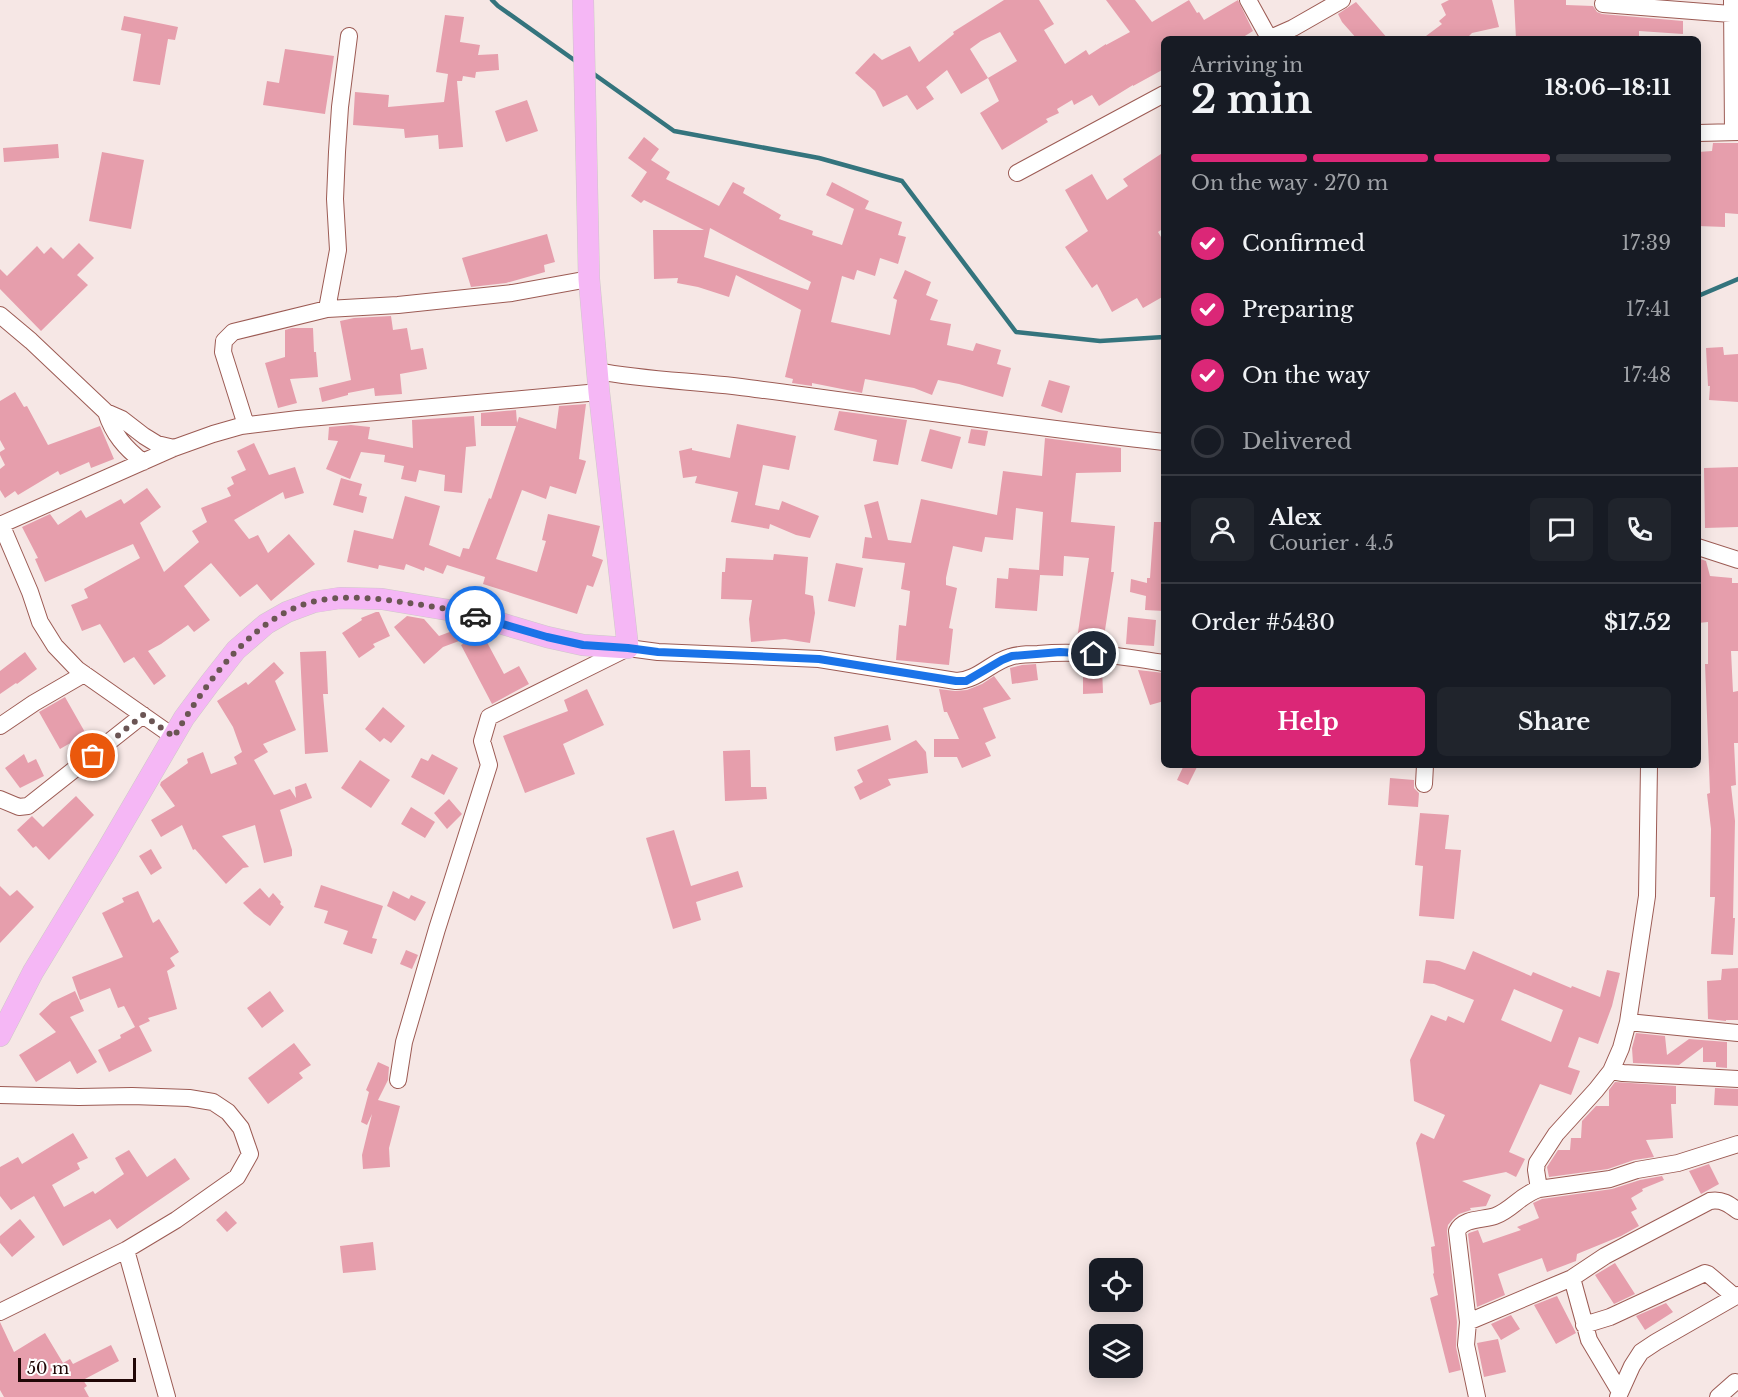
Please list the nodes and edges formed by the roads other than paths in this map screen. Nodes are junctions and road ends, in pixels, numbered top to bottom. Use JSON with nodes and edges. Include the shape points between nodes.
{"nodes":[{"id":1,"x":1248,"y":0,"type":"edge"},
{"id":2,"x":1342,"y":0,"type":"edge"},
{"id":3,"x":1603,"y":4,"type":"dead end"},
{"id":4,"x":583,"y":6,"type":"edge"},
{"id":5,"x":1731,"y":7,"type":"edge"},
{"id":6,"x":1297,"y":33,"type":"edge"},
{"id":7,"x":349,"y":36,"type":"dead end"},
{"id":8,"x":1266,"y":36,"type":"edge"},
{"id":9,"x":1161,"y":96,"type":"edge"},
{"id":10,"x":1736,"y":132,"type":"edge"},
{"id":11,"x":1701,"y":133,"type":"edge"},
{"id":12,"x":1017,"y":172,"type":"dead end"},
{"id":13,"x":589,"y":279,"type":"junction"},
{"id":14,"x":327,"y":309,"type":"junction"},
{"id":15,"x":0,"y":315,"type":"edge"},
{"id":16,"x":598,"y":381,"type":"junction"},
{"id":17,"x":106,"y":412,"type":"junction"},
{"id":18,"x":246,"y":425,"type":"junction"},
{"id":19,"x":1161,"y":441,"type":"edge"},
{"id":20,"x":174,"y":448,"type":"junction"},
{"id":21,"x":143,"y":462,"type":"junction"},
{"id":22,"x":0,"y":524,"type":"edge"},
{"id":23,"x":1701,"y":548,"type":"edge"},
{"id":24,"x":1738,"y":560,"type":"edge"},
{"id":25,"x":628,"y":648,"type":"junction"},
{"id":26,"x":1161,"y":662,"type":"edge"},
{"id":27,"x":84,"y":674,"type":"junction"},
{"id":28,"x":143,"y":715,"type":"junction"},
{"id":29,"x":0,"y":726,"type":"edge"},
{"id":30,"x":174,"y":737,"type":"junction"},
{"id":31,"x":1425,"y":768,"type":"edge"},
{"id":32,"x":1649,"y":768,"type":"edge"},
{"id":33,"x":1424,"y":784,"type":"dead end"},
{"id":34,"x":0,"y":799,"type":"edge"},
{"id":35,"x":1628,"y":1022,"type":"junction"},
{"id":36,"x":1738,"y":1033,"type":"edge"},
{"id":37,"x":0,"y":1036,"type":"edge"},
{"id":38,"x":1611,"y":1071,"type":"junction"},
{"id":39,"x":1738,"y":1079,"type":"edge"},
{"id":40,"x":398,"y":1080,"type":"dead end"},
{"id":41,"x":0,"y":1095,"type":"edge"},
{"id":42,"x":1738,"y":1144,"type":"edge"},
{"id":43,"x":1539,"y":1189,"type":"junction"},
{"id":44,"x":1738,"y":1211,"type":"edge"},
{"id":45,"x":126,"y":1250,"type":"junction"},
{"id":46,"x":1572,"y":1278,"type":"junction"},
{"id":47,"x":1736,"y":1296,"type":"edge"},
{"id":48,"x":0,"y":1312,"type":"edge"},
{"id":49,"x":1468,"y":1322,"type":"junction"},
{"id":50,"x":1584,"y":1325,"type":"junction"},
{"id":51,"x":1735,"y":1385,"type":"edge"},
{"id":52,"x":1619,"y":1394,"type":"edge"},
{"id":53,"x":167,"y":1397,"type":"edge"},
{"id":54,"x":1477,"y":1397,"type":"edge"},
{"id":55,"x":1718,"y":1397,"type":"edge"}],
"edges":[{"from":1,"to":8,"type":"street"},
{"from":2,"to":6,"type":"street"},
{"from":3,"to":5,"type":"street"},
{"from":4,"to":13,"type":"main road"},
{"from":5,"to":10,"type":"street"},
{"from":7,"to":14,"type":"street","via":[[337,152],[338,250]]},
{"from":9,"to":12,"type":"street"},
{"from":10,"to":11,"type":"street"},
{"from":13,"to":14,"type":"street","via":[[512,294]]},
{"from":13,"to":16,"type":"main road"},
{"from":14,"to":18,"type":"street","via":[[233,332],[224,341],[223,352]]},
{"from":15,"to":17,"type":"street"},
{"from":16,"to":18,"type":"street"},
{"from":16,"to":19,"type":"street","via":[[617,375],[734,386]]},
{"from":16,"to":25,"type":"main road"},
{"from":17,"to":20,"type":"street","via":[[157,444]]},
{"from":17,"to":21,"type":"street","via":[[118,438]]},
{"from":18,"to":20,"type":"street"},
{"from":20,"to":21,"type":"street"},
{"from":21,"to":22,"type":"street"},
{"from":22,"to":27,"type":"street","via":[[39,622],[55,646]]},
{"from":23,"to":24,"type":"street"},
{"from":25,"to":26,"type":"street","via":[[819,659],[956,681],[966,681],[1012,656],[1070,652]]},
{"from":25,"to":30,"type":"main road","via":[[583,645],[466,613],[403,602],[340,598],[314,602],[266,624],[236,650]]},
{"from":25,"to":40,"type":"street","via":[[489,717],[482,741],[489,765],[407,1031]]},
{"from":27,"to":28,"type":"street"},
{"from":27,"to":29,"type":"street"},
{"from":28,"to":30,"type":"street"},
{"from":28,"to":34,"type":"street","via":[[28,806],[19,807]]},
{"from":30,"to":37,"type":"main road","via":[[33,972]]},
{"from":31,"to":33,"type":"street"},
{"from":32,"to":35,"type":"street","via":[[1647,896]]},
{"from":35,"to":36,"type":"street"},
{"from":35,"to":38,"type":"street"},
{"from":38,"to":39,"type":"street"},
{"from":38,"to":43,"type":"street","via":[[1542,1154],[1536,1170]]},
{"from":41,"to":45,"type":"street","via":[[189,1098],[213,1102],[228,1112],[241,1128],[250,1154],[237,1177]]},
{"from":42,"to":43,"type":"street","via":[[1610,1179]]},
{"from":43,"to":49,"type":"street","via":[[1496,1215],[1459,1227]]},
{"from":44,"to":46,"type":"street","via":[[1727,1203],[1710,1201],[1605,1256]]},
{"from":45,"to":48,"type":"street"},
{"from":45,"to":53,"type":"street"},
{"from":46,"to":49,"type":"street"},
{"from":46,"to":50,"type":"street"},
{"from":47,"to":50,"type":"street","via":[[1708,1274],[1700,1274],[1610,1317]]},
{"from":47,"to":52,"type":"street","via":[[1641,1353]]},
{"from":49,"to":54,"type":"street","via":[[1466,1345]]},
{"from":50,"to":52,"type":"street"},
{"from":51,"to":55,"type":"street"}]}
